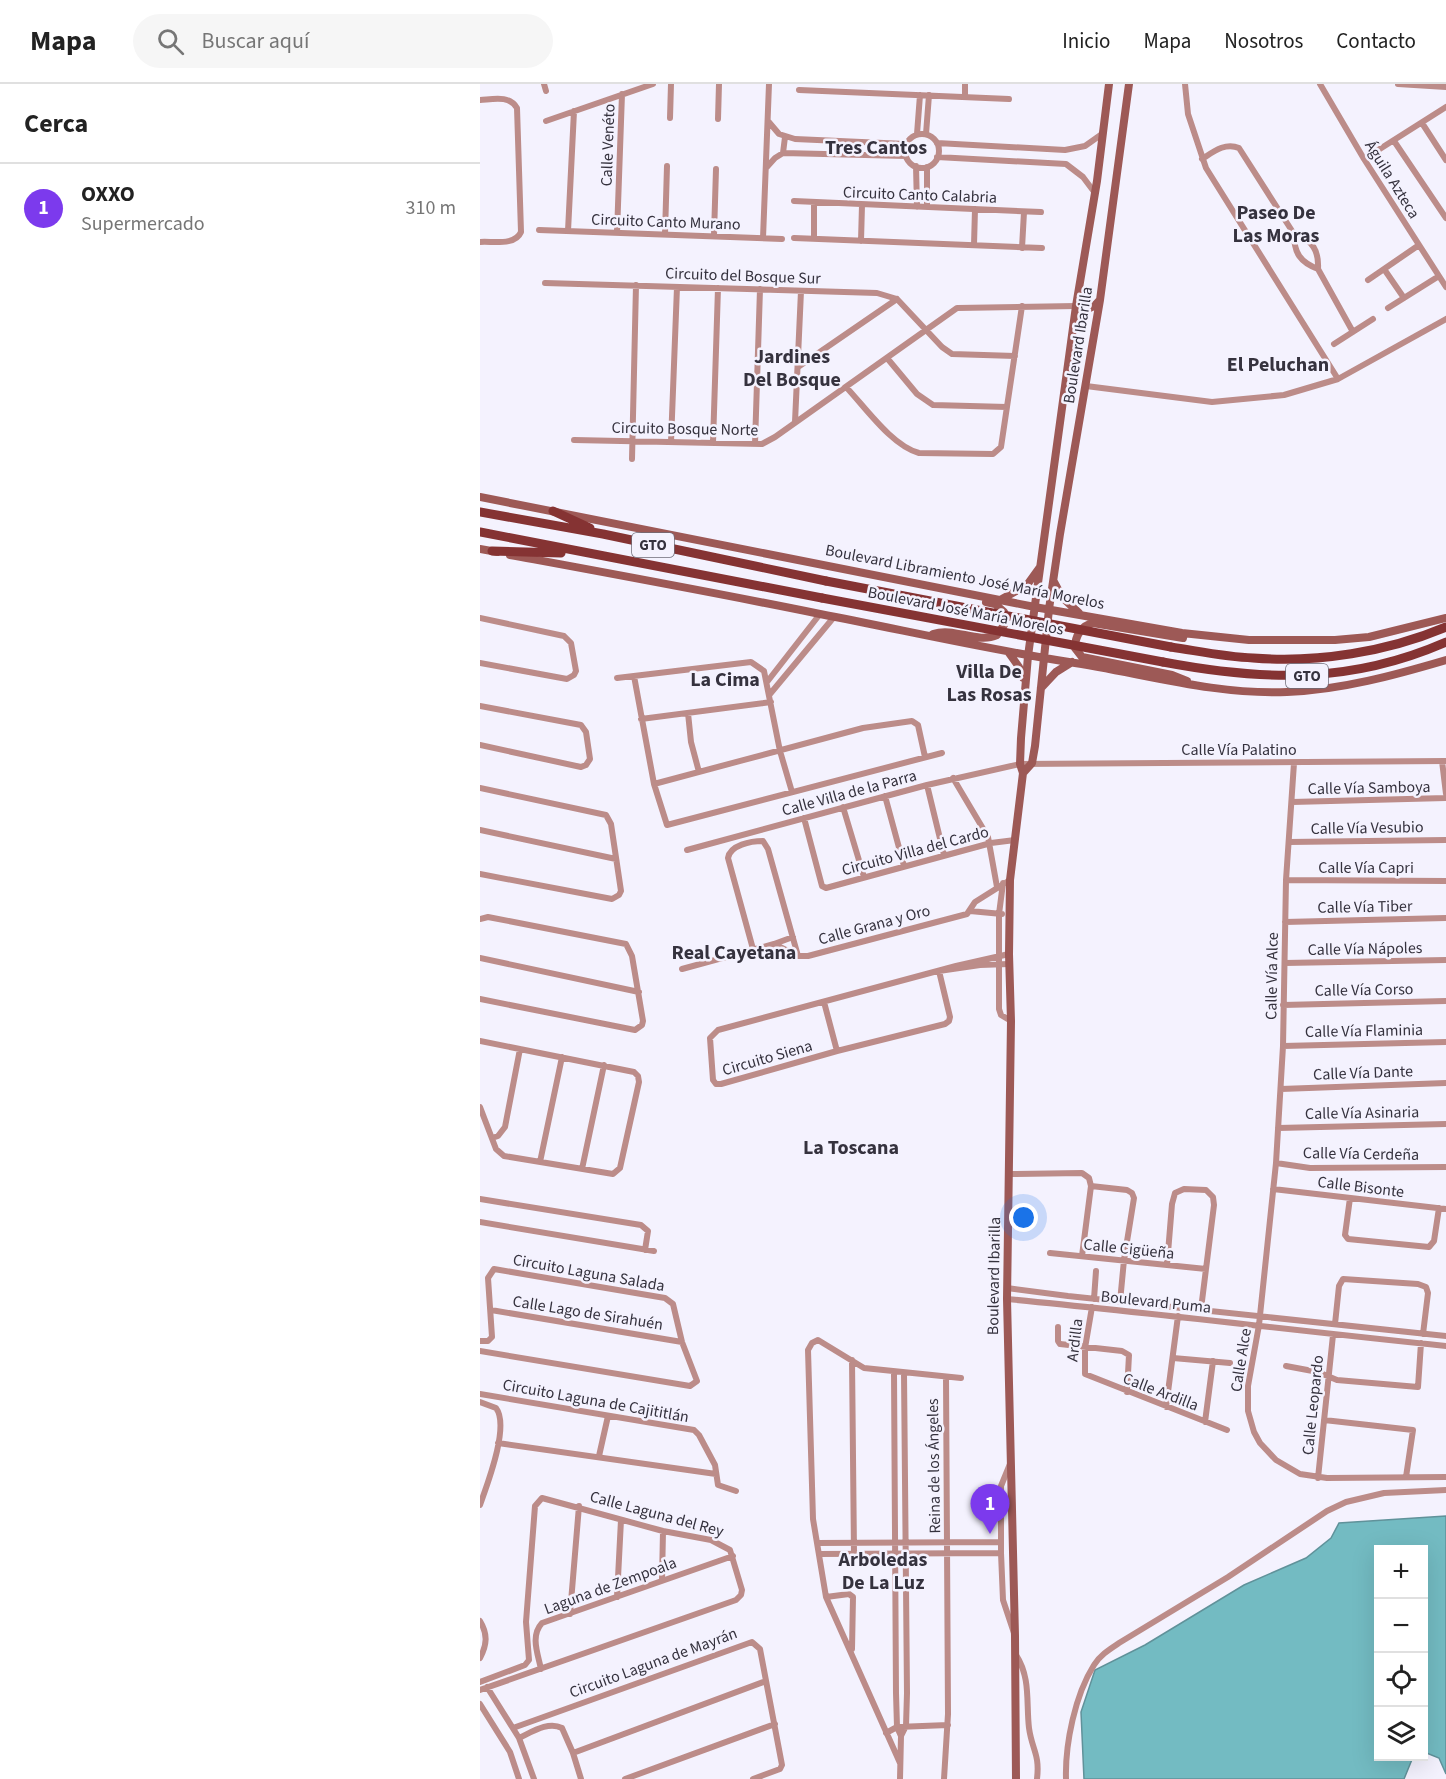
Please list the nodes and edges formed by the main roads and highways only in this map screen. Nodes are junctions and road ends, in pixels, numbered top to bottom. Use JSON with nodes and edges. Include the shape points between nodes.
{"nodes":[{"id":1,"x":553,"y":511,"type":"road end"},
{"id":2,"x":480,"y":512,"type":"edge"},
{"id":3,"x":480,"y":532,"type":"edge"},
{"id":4,"x":603,"y":534,"type":"junction"},
{"id":5,"x":492,"y":551,"type":"road end"},
{"id":6,"x":587,"y":554,"type":"junction"},
{"id":7,"x":1446,"y":627,"type":"edge"},
{"id":8,"x":1446,"y":642,"type":"edge"},
{"id":9,"x":1446,"y":649,"type":"edge"},
{"id":10,"x":1417,"y":653,"type":"junction"}],
"edges":[{"from":1,"to":4,"type":"main road"},
{"from":2,"to":4,"type":"main road","name":"Boulevard José María Morelos","number":"GTO"},
{"from":3,"to":6,"type":"main road","name":"Boulevard José María Morelos","number":"GTO"},
{"from":4,"to":7,"type":"main road","name":"Boulevard José María Morelos","number":"GTO","bridge":true,"via":[[826,581],[1171,647],[1254,659],[1353,653]]},
{"from":5,"to":6,"type":"main road"},
{"from":6,"to":10,"type":"main road","name":"Boulevard José María Morelos","number":"GTO","bridge":true,"via":[[1214,672],[1310,676],[1369,667]]},
{"from":8,"to":10,"type":"main road","name":"Boulevard José María Morelos","number":"GTO"},
{"from":9,"to":10,"type":"main road"}]}
